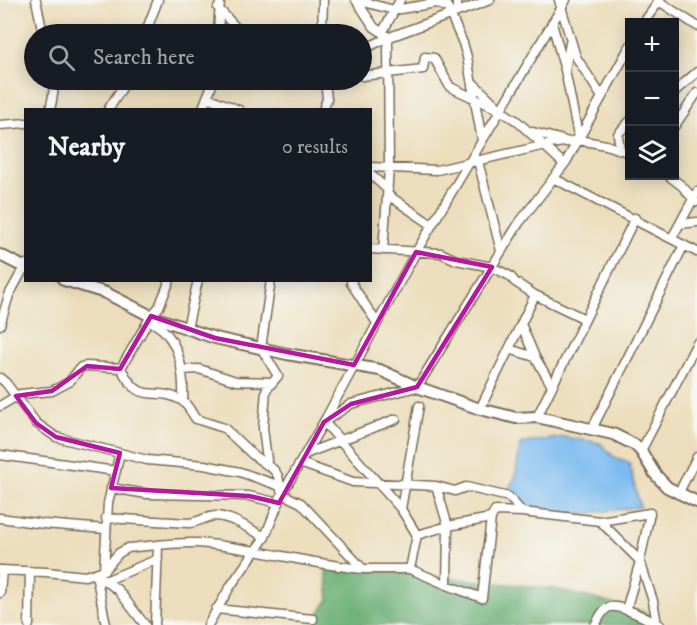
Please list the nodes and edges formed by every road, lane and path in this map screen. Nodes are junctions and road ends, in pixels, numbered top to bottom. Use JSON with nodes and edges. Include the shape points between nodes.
{"nodes":[{"id":1,"x":36,"y":0,"type":"edge"},
{"id":2,"x":158,"y":0,"type":"edge"},
{"id":3,"x":323,"y":0,"type":"edge"},
{"id":4,"x":356,"y":0,"type":"edge"},
{"id":5,"x":400,"y":0,"type":"edge"},
{"id":6,"x":457,"y":0,"type":"edge"},
{"id":7,"x":490,"y":0,"type":"edge"},
{"id":8,"x":566,"y":0,"type":"edge"},
{"id":9,"x":659,"y":1,"type":"edge"},
{"id":10,"x":219,"y":4,"type":"edge"},
{"id":11,"x":410,"y":4,"type":"edge"},
{"id":12,"x":560,"y":4,"type":"edge"},
{"id":13,"x":450,"y":9,"type":"edge"},
{"id":14,"x":394,"y":10,"type":"junction"},
{"id":15,"x":647,"y":18,"type":"edge"},
{"id":16,"x":552,"y":23,"type":"junction"},
{"id":17,"x":42,"y":24,"type":"edge"},
{"id":18,"x":149,"y":24,"type":"edge"},
{"id":19,"x":218,"y":24,"type":"edge"},
{"id":20,"x":234,"y":24,"type":"edge"},
{"id":21,"x":322,"y":24,"type":"edge"},
{"id":22,"x":697,"y":26,"type":"edge"},
{"id":23,"x":384,"y":35,"type":"junction"},
{"id":24,"x":571,"y":42,"type":"junction"},
{"id":25,"x":372,"y":43,"type":"edge"},
{"id":26,"x":625,"y":54,"type":"edge"},
{"id":27,"x":565,"y":70,"type":"junction"},
{"id":28,"x":697,"y":72,"type":"edge"},
{"id":29,"x":388,"y":74,"type":"junction"},
{"id":30,"x":372,"y":75,"type":"edge"},
{"id":31,"x":473,"y":83,"type":"junction"},
{"id":32,"x":679,"y":88,"type":"edge"},
{"id":33,"x":54,"y":90,"type":"edge"},
{"id":34,"x":121,"y":90,"type":"edge"},
{"id":35,"x":210,"y":90,"type":"edge"},
{"id":36,"x":325,"y":90,"type":"edge"},
{"id":37,"x":697,"y":93,"type":"edge"},
{"id":38,"x":602,"y":97,"type":"junction"},
{"id":39,"x":207,"y":98,"type":"junction"},
{"id":40,"x":476,"y":98,"type":"junction"},
{"id":41,"x":50,"y":108,"type":"edge"},
{"id":42,"x":109,"y":108,"type":"edge"},
{"id":43,"x":203,"y":108,"type":"edge"},
{"id":44,"x":234,"y":108,"type":"edge"},
{"id":45,"x":325,"y":108,"type":"edge"},
{"id":46,"x":500,"y":110,"type":"junction"},
{"id":47,"x":24,"y":123,"type":"edge"},
{"id":48,"x":0,"y":125,"type":"edge"},
{"id":49,"x":625,"y":126,"type":"edge"},
{"id":50,"x":676,"y":126,"type":"edge"},
{"id":51,"x":528,"y":131,"type":"junction"},
{"id":52,"x":482,"y":140,"type":"junction"},
{"id":53,"x":574,"y":140,"type":"junction"},
{"id":54,"x":544,"y":145,"type":"junction"},
{"id":55,"x":620,"y":150,"type":"junction"},
{"id":56,"x":625,"y":152,"type":"edge"},
{"id":57,"x":478,"y":161,"type":"junction"},
{"id":58,"x":468,"y":164,"type":"junction"},
{"id":59,"x":564,"y":164,"type":"junction"},
{"id":60,"x":372,"y":167,"type":"edge"},
{"id":61,"x":389,"y":169,"type":"junction"},
{"id":62,"x":372,"y":176,"type":"edge"},
{"id":63,"x":553,"y":178,"type":"junction"},
{"id":64,"x":674,"y":180,"type":"edge"},
{"id":65,"x":388,"y":193,"type":"junction"},
{"id":66,"x":696,"y":198,"type":"edge"},
{"id":67,"x":635,"y":218,"type":"junction"},
{"id":68,"x":697,"y":222,"type":"edge"},
{"id":69,"x":680,"y":224,"type":"junction"},
{"id":70,"x":432,"y":225,"type":"junction"},
{"id":71,"x":672,"y":238,"type":"junction"},
{"id":72,"x":684,"y":245,"type":"junction"},
{"id":73,"x":375,"y":251,"type":"edge"},
{"id":74,"x":501,"y":251,"type":"junction"},
{"id":75,"x":416,"y":252,"type":"junction"},
{"id":76,"x":697,"y":252,"type":"edge"},
{"id":77,"x":0,"y":255,"type":"edge"},
{"id":78,"x":24,"y":267,"type":"edge"},
{"id":79,"x":492,"y":267,"type":"junction"},
{"id":80,"x":24,"y":269,"type":"edge"},
{"id":81,"x":169,"y":282,"type":"edge"},
{"id":82,"x":198,"y":282,"type":"edge"},
{"id":83,"x":271,"y":282,"type":"edge"},
{"id":84,"x":352,"y":282,"type":"edge"},
{"id":85,"x":82,"y":283,"type":"edge"},
{"id":86,"x":535,"y":295,"type":"junction"},
{"id":87,"x":150,"y":318,"type":"junction"},
{"id":88,"x":585,"y":319,"type":"junction"},
{"id":89,"x":377,"y":322,"type":"junction"},
{"id":90,"x":521,"y":324,"type":"junction"},
{"id":91,"x":0,"y":325,"type":"edge"},
{"id":92,"x":187,"y":328,"type":"junction"},
{"id":93,"x":697,"y":343,"type":"edge"},
{"id":94,"x":261,"y":348,"type":"junction"},
{"id":95,"x":509,"y":349,"type":"junction"},
{"id":96,"x":535,"y":357,"type":"junction"},
{"id":97,"x":354,"y":365,"type":"junction"},
{"id":98,"x":121,"y":368,"type":"junction"},
{"id":99,"x":182,"y":370,"type":"junction"},
{"id":100,"x":0,"y":378,"type":"edge"},
{"id":101,"x":273,"y":382,"type":"junction"},
{"id":102,"x":552,"y":386,"type":"junction"},
{"id":103,"x":417,"y":387,"type":"junction"},
{"id":104,"x":16,"y":396,"type":"junction"},
{"id":105,"x":183,"y":401,"type":"junction"},
{"id":106,"x":0,"y":406,"type":"edge"},
{"id":107,"x":419,"y":406,"type":"dead end"},
{"id":108,"x":480,"y":409,"type":"junction"},
{"id":109,"x":537,"y":417,"type":"junction"},
{"id":110,"x":396,"y":418,"type":"dead end"},
{"id":111,"x":324,"y":422,"type":"junction"},
{"id":112,"x":592,"y":429,"type":"junction"},
{"id":113,"x":339,"y":441,"type":"junction"},
{"id":114,"x":641,"y":451,"type":"junction"},
{"id":115,"x":120,"y":453,"type":"junction"},
{"id":116,"x":0,"y":455,"type":"edge"},
{"id":117,"x":697,"y":457,"type":"edge"},
{"id":118,"x":302,"y":459,"type":"junction"},
{"id":119,"x":267,"y":460,"type":"dead end"},
{"id":120,"x":116,"y":471,"type":"junction"},
{"id":121,"x":377,"y":483,"type":"junction"},
{"id":122,"x":405,"y":485,"type":"junction"},
{"id":123,"x":436,"y":486,"type":"junction"},
{"id":124,"x":111,"y":488,"type":"junction"},
{"id":125,"x":281,"y":490,"type":"junction"},
{"id":126,"x":678,"y":494,"type":"junction"},
{"id":127,"x":697,"y":502,"type":"edge"},
{"id":128,"x":279,"y":503,"type":"junction"},
{"id":129,"x":401,"y":509,"type":"junction"},
{"id":130,"x":522,"y":512,"type":"junction"},
{"id":131,"x":0,"y":518,"type":"edge"},
{"id":132,"x":106,"y":518,"type":"junction"},
{"id":133,"x":491,"y":518,"type":"junction"},
{"id":134,"x":600,"y":521,"type":"junction"},
{"id":135,"x":448,"y":526,"type":"junction"},
{"id":136,"x":105,"y":529,"type":"junction"},
{"id":137,"x":417,"y":535,"type":"junction"},
{"id":138,"x":265,"y":537,"type":"junction"},
{"id":139,"x":158,"y":546,"type":"junction"},
{"id":140,"x":256,"y":551,"type":"junction"},
{"id":141,"x":158,"y":559,"type":"junction"},
{"id":142,"x":640,"y":561,"type":"junction"},
{"id":143,"x":363,"y":569,"type":"junction"},
{"id":144,"x":410,"y":569,"type":"junction"},
{"id":145,"x":1,"y":570,"type":"edge"},
{"id":146,"x":30,"y":571,"type":"junction"},
{"id":147,"x":100,"y":572,"type":"junction"},
{"id":148,"x":105,"y":581,"type":"junction"},
{"id":149,"x":447,"y":585,"type":"junction"},
{"id":150,"x":0,"y":593,"type":"edge"},
{"id":151,"x":217,"y":609,"type":"junction"},
{"id":152,"x":626,"y":610,"type":"junction"},
{"id":153,"x":313,"y":619,"type":"dead end"},
{"id":154,"x":659,"y":624,"type":"edge"},
{"id":155,"x":29,"y":625,"type":"edge"},
{"id":156,"x":106,"y":625,"type":"edge"},
{"id":157,"x":145,"y":625,"type":"edge"},
{"id":158,"x":155,"y":625,"type":"edge"},
{"id":159,"x":208,"y":625,"type":"edge"},
{"id":160,"x":595,"y":625,"type":"edge"}],
"edges":[{"from":1,"to":17,"type":"street"},
{"from":2,"to":18,"type":"street"},
{"from":3,"to":21,"type":"street"},
{"from":4,"to":14,"type":"street"},
{"from":4,"to":23,"type":"street"},
{"from":5,"to":14,"type":"street"},
{"from":6,"to":13,"type":"street"},
{"from":7,"to":13,"type":"street"},
{"from":8,"to":12,"type":"street"},
{"from":9,"to":15,"type":"street"},
{"from":9,"to":22,"type":"street"},
{"from":10,"to":19,"type":"street"},
{"from":10,"to":20,"type":"street"},
{"from":11,"to":13,"type":"street","via":[[436,3]]},
{"from":11,"to":14,"type":"street"},
{"from":12,"to":16,"type":"street"},
{"from":12,"to":24,"type":"street"},
{"from":13,"to":23,"type":"street"},
{"from":13,"to":31,"type":"street"},
{"from":14,"to":23,"type":"street"},
{"from":16,"to":27,"type":"street"},
{"from":16,"to":46,"type":"street"},
{"from":23,"to":25,"type":"street"},
{"from":23,"to":29,"type":"street"},
{"from":24,"to":27,"type":"street"},
{"from":24,"to":38,"type":"street","via":[[582,70]]},
{"from":26,"to":38,"type":"street"},
{"from":27,"to":53,"type":"street"},
{"from":28,"to":32,"type":"street"},
{"from":29,"to":30,"type":"street"},
{"from":29,"to":40,"type":"street","via":[[423,69],[425,57],[434,58],[450,87]]},
{"from":29,"to":61,"type":"street"},
{"from":31,"to":40,"type":"street"},
{"from":31,"to":46,"type":"street"},
{"from":33,"to":41,"type":"street"},
{"from":34,"to":42,"type":"street"},
{"from":35,"to":39,"type":"street"},
{"from":36,"to":45,"type":"street"},
{"from":37,"to":50,"type":"street"},
{"from":38,"to":53,"type":"street"},
{"from":39,"to":43,"type":"street"},
{"from":39,"to":44,"type":"street"},
{"from":40,"to":46,"type":"street"},
{"from":40,"to":52,"type":"street"},
{"from":46,"to":51,"type":"street"},
{"from":46,"to":52,"type":"street"},
{"from":47,"to":48,"type":"street"},
{"from":49,"to":55,"type":"street","via":[[618,134]]},
{"from":51,"to":53,"type":"street"},
{"from":51,"to":54,"type":"street"},
{"from":52,"to":58,"type":"street"},
{"from":53,"to":54,"type":"street"},
{"from":53,"to":55,"type":"street"},
{"from":53,"to":59,"type":"street"},
{"from":54,"to":57,"type":"street"},
{"from":54,"to":59,"type":"street"},
{"from":55,"to":56,"type":"street"},
{"from":57,"to":58,"type":"street"},
{"from":57,"to":74,"type":"street"},
{"from":58,"to":61,"type":"street","via":[[437,170]]},
{"from":58,"to":70,"type":"street"},
{"from":59,"to":63,"type":"street"},
{"from":60,"to":61,"type":"street"},
{"from":61,"to":65,"type":"street"},
{"from":62,"to":65,"type":"street"},
{"from":63,"to":67,"type":"street"},
{"from":63,"to":74,"type":"street"},
{"from":64,"to":66,"type":"street"},
{"from":65,"to":70,"type":"street"},
{"from":65,"to":73,"type":"street"},
{"from":66,"to":69,"type":"street"},
{"from":67,"to":71,"type":"street"},
{"from":67,"to":88,"type":"street"},
{"from":68,"to":69,"type":"street"},
{"from":69,"to":71,"type":"street"},
{"from":70,"to":75,"type":"street"},
{"from":71,"to":72,"type":"street"},
{"from":72,"to":76,"type":"street"},
{"from":72,"to":112,"type":"street"},
{"from":73,"to":75,"type":"street"},
{"from":74,"to":79,"type":"street"},
{"from":75,"to":79,"type":"street","via":[[441,253]]},
{"from":75,"to":89,"type":"street"},
{"from":77,"to":78,"type":"street"},
{"from":79,"to":86,"type":"street"},
{"from":79,"to":103,"type":"street"},
{"from":80,"to":91,"type":"street","via":[[9,295]]},
{"from":81,"to":87,"type":"street"},
{"from":82,"to":92,"type":"street"},
{"from":83,"to":94,"type":"street"},
{"from":84,"to":89,"type":"street"},
{"from":85,"to":87,"type":"street"},
{"from":86,"to":88,"type":"street"},
{"from":86,"to":90,"type":"street"},
{"from":87,"to":92,"type":"street"},
{"from":87,"to":98,"type":"street"},
{"from":87,"to":99,"type":"street","via":[[165,332]]},
{"from":88,"to":102,"type":"street"},
{"from":89,"to":97,"type":"street"},
{"from":90,"to":95,"type":"street"},
{"from":90,"to":96,"type":"street"},
{"from":92,"to":94,"type":"street"},
{"from":93,"to":114,"type":"street"},
{"from":94,"to":97,"type":"street"},
{"from":94,"to":101,"type":"street","via":[[278,376]]},
{"from":95,"to":96,"type":"street"},
{"from":95,"to":108,"type":"street"},
{"from":96,"to":102,"type":"street"},
{"from":97,"to":103,"type":"street","via":[[380,370]]},
{"from":97,"to":111,"type":"street"},
{"from":98,"to":104,"type":"street","via":[[87,366],[52,391]]},
{"from":98,"to":105,"type":"street","via":[[131,386],[140,392]]},
{"from":99,"to":101,"type":"street","via":[[199,369],[236,381]]},
{"from":99,"to":105,"type":"street"},
{"from":100,"to":104,"type":"street"},
{"from":101,"to":119,"type":"street","via":[[266,390],[263,428]]},
{"from":102,"to":109,"type":"street"},
{"from":103,"to":108,"type":"street"},
{"from":103,"to":111,"type":"street","via":[[351,404]]},
{"from":104,"to":106,"type":"street"},
{"from":104,"to":115,"type":"street","via":[[36,423],[56,437]]},
{"from":105,"to":125,"type":"street","via":[[196,419],[224,428],[274,470]]},
{"from":107,"to":122,"type":"street"},
{"from":108,"to":109,"type":"street","via":[[516,418]]},
{"from":109,"to":112,"type":"street"},
{"from":110,"to":113,"type":"street"},
{"from":111,"to":113,"type":"street"},
{"from":111,"to":118,"type":"street"},
{"from":112,"to":114,"type":"street","via":[[622,438]]},
{"from":113,"to":118,"type":"street"},
{"from":113,"to":121,"type":"street"},
{"from":114,"to":126,"type":"street","via":[[655,474]]},
{"from":115,"to":120,"type":"street"},
{"from":115,"to":125,"type":"street","via":[[240,472]]},
{"from":116,"to":120,"type":"street"},
{"from":117,"to":126,"type":"street"},
{"from":118,"to":121,"type":"street","via":[[353,482]]},
{"from":118,"to":125,"type":"street"},
{"from":120,"to":124,"type":"street"},
{"from":121,"to":122,"type":"street"},
{"from":121,"to":129,"type":"street"},
{"from":122,"to":123,"type":"street"},
{"from":122,"to":129,"type":"street"},
{"from":123,"to":130,"type":"street","via":[[509,497]]},
{"from":123,"to":135,"type":"street"},
{"from":124,"to":128,"type":"street","via":[[147,494],[249,496]]},
{"from":124,"to":132,"type":"street"},
{"from":125,"to":128,"type":"street"},
{"from":125,"to":143,"type":"street","via":[[300,503]]},
{"from":126,"to":127,"type":"street"},
{"from":128,"to":138,"type":"street"},
{"from":129,"to":137,"type":"street"},
{"from":130,"to":133,"type":"street","via":[[495,511]]},
{"from":130,"to":134,"type":"street"},
{"from":131,"to":136,"type":"street"},
{"from":132,"to":136,"type":"street"},
{"from":132,"to":138,"type":"street","via":[[189,523],[217,516]]},
{"from":133,"to":135,"type":"street"},
{"from":133,"to":149,"type":"street","via":[[482,598]]},
{"from":134,"to":142,"type":"street"},
{"from":134,"to":142,"type":"street","via":[[650,513]]},
{"from":135,"to":137,"type":"street"},
{"from":135,"to":149,"type":"street"},
{"from":136,"to":147,"type":"street"},
{"from":137,"to":144,"type":"street"},
{"from":138,"to":140,"type":"street"},
{"from":139,"to":140,"type":"street","via":[[194,543]]},
{"from":139,"to":141,"type":"street"},
{"from":139,"to":147,"type":"street","via":[[123,550]]},
{"from":140,"to":143,"type":"street"},
{"from":140,"to":151,"type":"street"},
{"from":141,"to":148,"type":"street"},
{"from":141,"to":158,"type":"street"},
{"from":142,"to":152,"type":"street"},
{"from":142,"to":154,"type":"street"},
{"from":143,"to":144,"type":"street"},
{"from":144,"to":149,"type":"street"},
{"from":145,"to":146,"type":"street"},
{"from":145,"to":150,"type":"street"},
{"from":146,"to":147,"type":"street","via":[[84,576]]},
{"from":146,"to":155,"type":"street"},
{"from":147,"to":148,"type":"street"},
{"from":147,"to":156,"type":"street"},
{"from":148,"to":157,"type":"street","via":[[118,590]]},
{"from":151,"to":153,"type":"street"},
{"from":151,"to":159,"type":"street"},
{"from":152,"to":154,"type":"street"},
{"from":152,"to":160,"type":"street","via":[[609,607]]}]}
